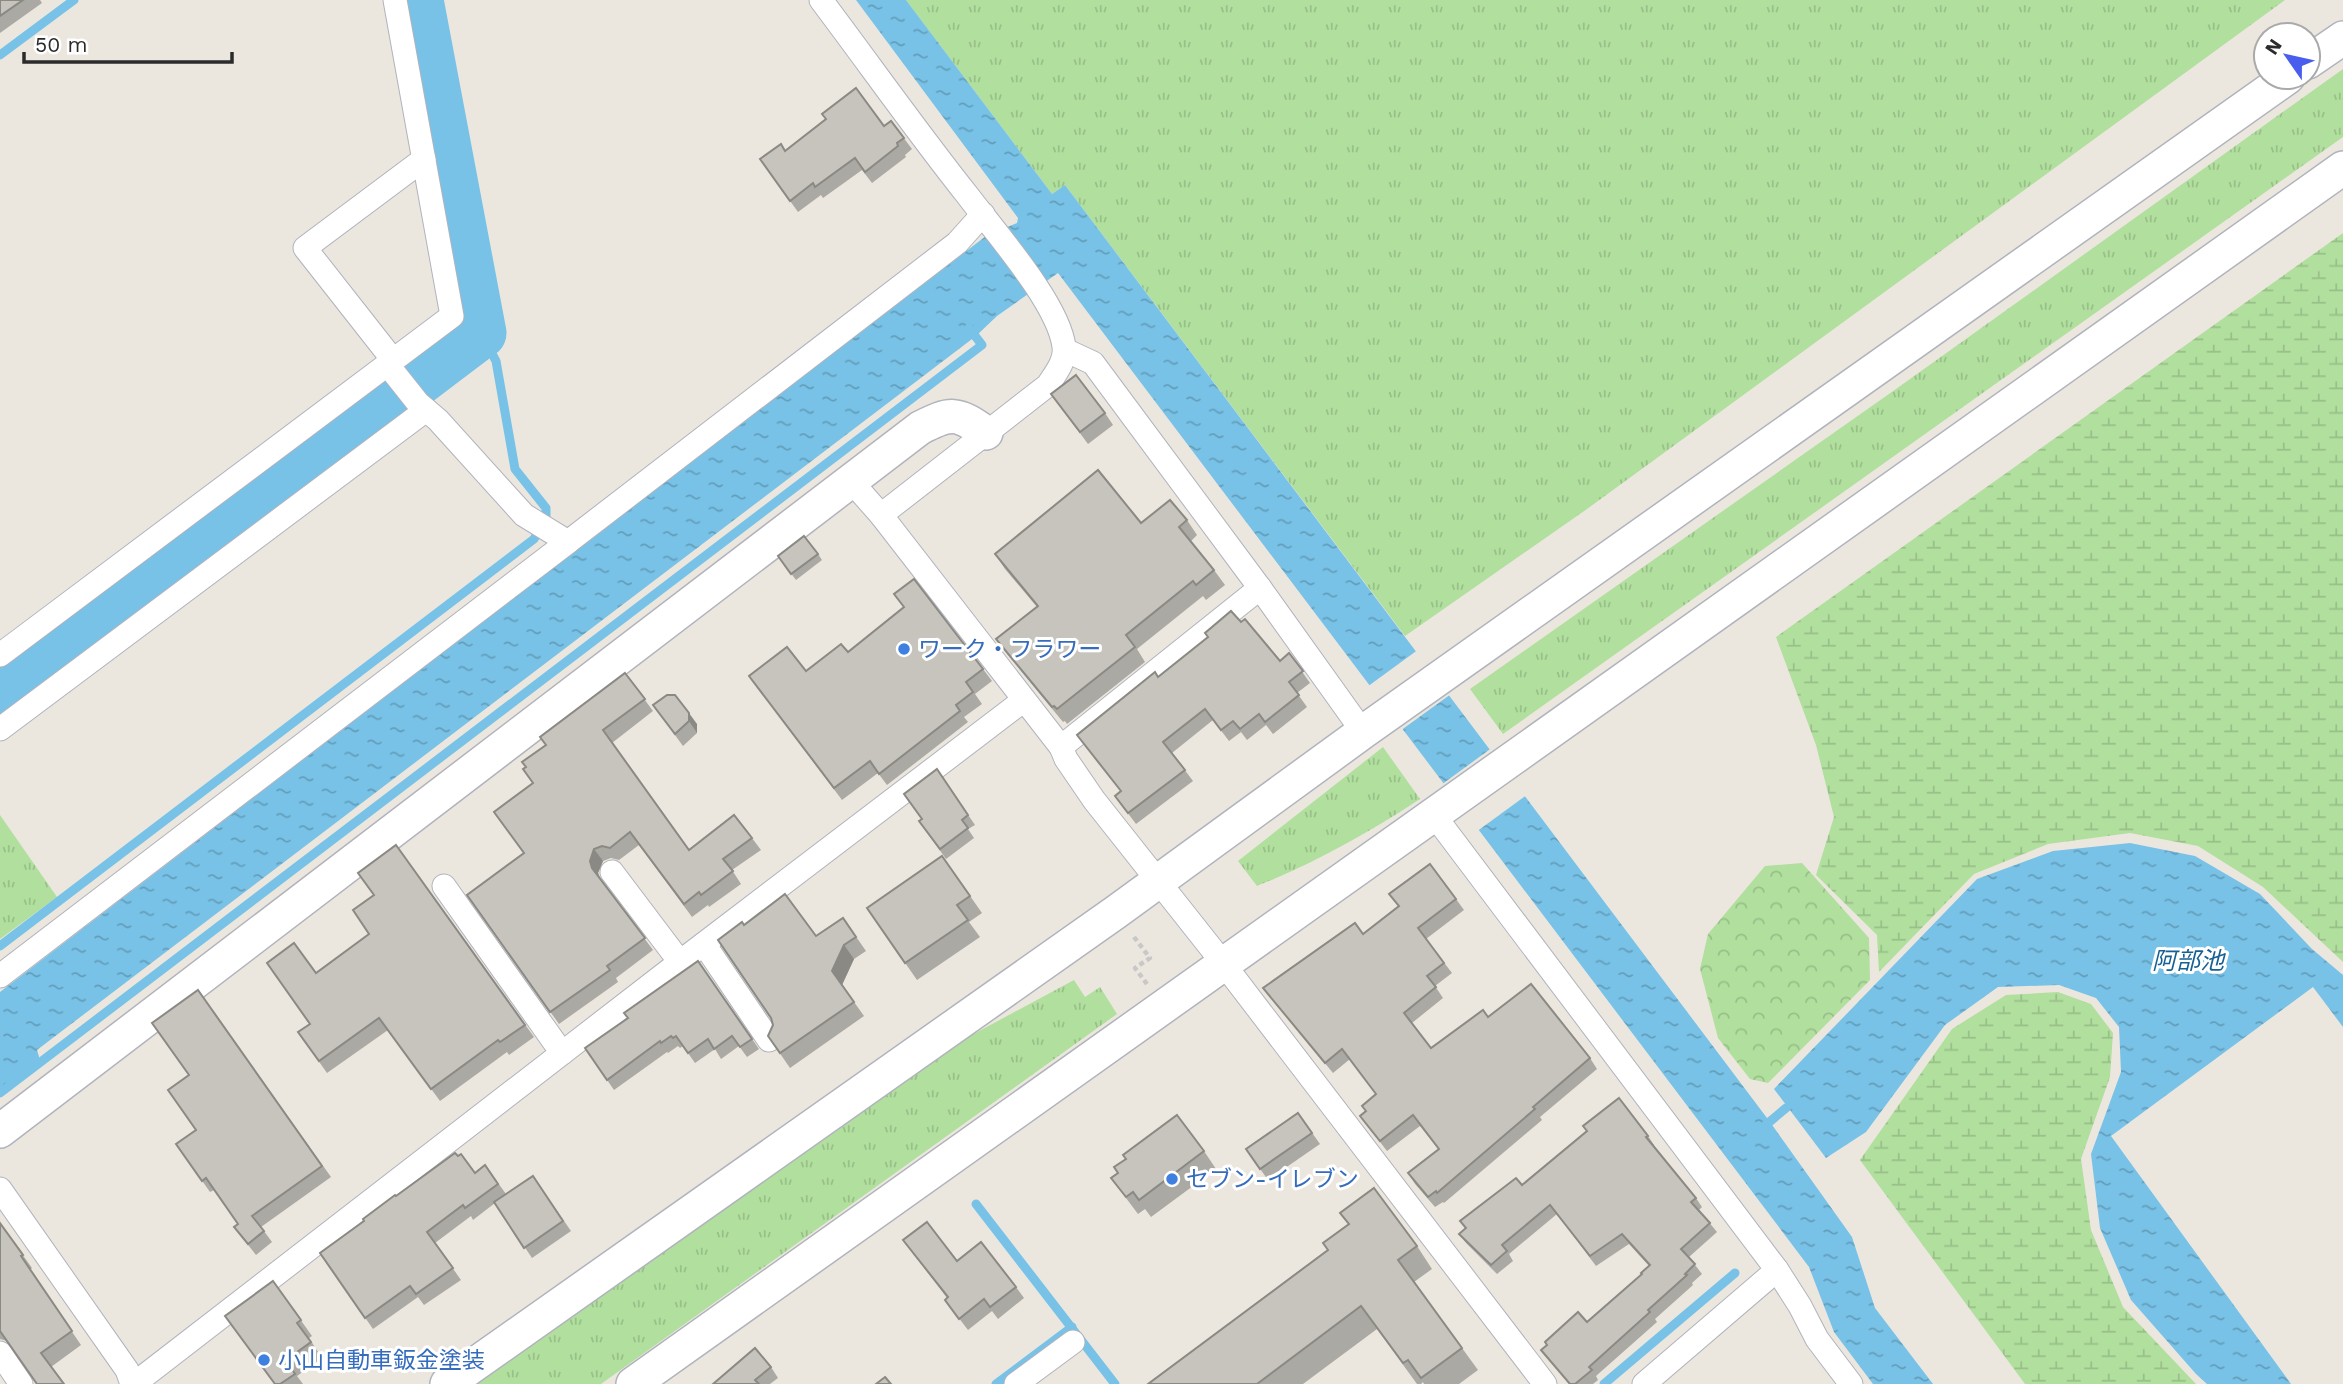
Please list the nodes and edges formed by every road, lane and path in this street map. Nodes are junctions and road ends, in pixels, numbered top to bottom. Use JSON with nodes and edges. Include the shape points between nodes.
{"nodes":[{"id":1,"x":395,"y":0,"type":"edge"},
{"id":2,"x":821,"y":0,"type":"edge"},
{"id":3,"x":2343,"y":38,"type":"edge"},
{"id":4,"x":2322,"y":52,"type":"edge"},
{"id":5,"x":2268,"y":91,"type":"edge"},
{"id":6,"x":424,"y":159,"type":"junction"},
{"id":7,"x":2343,"y":168,"type":"edge"},
{"id":8,"x":982,"y":214,"type":"junction"},
{"id":9,"x":1065,"y":350,"type":"junction"},
{"id":10,"x":392,"y":366,"type":"junction"},
{"id":11,"x":422,"y":406,"type":"junction"},
{"id":12,"x":986,"y":433,"type":"junction"},
{"id":13,"x":850,"y":481,"type":"junction"},
{"id":14,"x":881,"y":515,"type":"junction"},
{"id":15,"x":549,"y":532,"type":"junction"},
{"id":16,"x":1260,"y":588,"type":"junction"},
{"id":17,"x":0,"y":655,"type":"edge"},
{"id":18,"x":1024,"y":700,"type":"junction"},
{"id":19,"x":1371,"y":726,"type":"junction"},
{"id":20,"x":0,"y":729,"type":"edge"},
{"id":21,"x":1060,"y":747,"type":"junction"},
{"id":22,"x":1439,"y":811,"type":"junction"},
{"id":23,"x":612,"y":872,"type":"dead end"},
{"id":24,"x":1158,"y":882,"type":"junction"},
{"id":25,"x":444,"y":887,"type":"dead end"},
{"id":26,"x":1134,"y":937,"type":"dead end"},
{"id":27,"x":704,"y":944,"type":"junction"},
{"id":28,"x":680,"y":962,"type":"junction"},
{"id":29,"x":1223,"y":962,"type":"junction"},
{"id":30,"x":0,"y":976,"type":"edge"},
{"id":31,"x":1154,"y":993,"type":"dead end"},
{"id":32,"x":769,"y":1040,"type":"edge"},
{"id":33,"x":562,"y":1053,"type":"junction"},
{"id":34,"x":0,"y":1131,"type":"edge"},
{"id":35,"x":0,"y":1189,"type":"edge"},
{"id":36,"x":1777,"y":1270,"type":"junction"},
{"id":37,"x":1073,"y":1342,"type":"dead end"},
{"id":38,"x":0,"y":1353,"type":"edge"},
{"id":39,"x":1540,"y":1382,"type":"edge"},
{"id":40,"x":21,"y":1384,"type":"edge"},
{"id":41,"x":133,"y":1384,"type":"edge"},
{"id":42,"x":447,"y":1384,"type":"edge"},
{"id":43,"x":633,"y":1384,"type":"edge"},
{"id":44,"x":1016,"y":1384,"type":"edge"},
{"id":45,"x":1644,"y":1384,"type":"edge"},
{"id":46,"x":1850,"y":1384,"type":"edge"}],
"edges":[{"from":1,"to":6,"type":"street"},
{"from":2,"to":8,"type":"street"},
{"from":3,"to":4,"type":"street"},
{"from":5,"to":19,"type":"street"},
{"from":6,"to":10,"type":"street","via":[[452,316]]},
{"from":6,"to":10,"type":"street","via":[[304,248]]},
{"from":7,"to":22,"type":"street"},
{"from":8,"to":9,"type":"street","via":[[1053,313]]},
{"from":8,"to":15,"type":"street","via":[[957,243]]},
{"from":9,"to":12,"type":"street","via":[[1048,385]]},
{"from":9,"to":16,"type":"street","via":[[1093,363]]},
{"from":10,"to":11,"type":"street"},
{"from":10,"to":17,"type":"street"},
{"from":11,"to":15,"type":"street"},
{"from":11,"to":20,"type":"street"},
{"from":12,"to":13,"type":"street","via":[[968,419],[944,416],[920,428]]},
{"from":12,"to":14,"type":"street"},
{"from":13,"to":14,"type":"street"},
{"from":13,"to":34,"type":"street"},
{"from":14,"to":18,"type":"street"},
{"from":15,"to":30,"type":"street"},
{"from":16,"to":19,"type":"street"},
{"from":16,"to":21,"type":"street"},
{"from":18,"to":21,"type":"street"},
{"from":18,"to":27,"type":"street"},
{"from":19,"to":24,"type":"street"},
{"from":21,"to":24,"type":"street","via":[[1094,800]]},
{"from":22,"to":29,"type":"street"},
{"from":22,"to":36,"type":"street"},
{"from":23,"to":28,"type":"street"},
{"from":24,"to":29,"type":"street"},
{"from":24,"to":42,"type":"street"},
{"from":25,"to":33,"type":"street"},
{"from":26,"to":31,"type":"path","via":[[1150,958],[1135,968]]},
{"from":27,"to":28,"type":"street"},
{"from":27,"to":32,"type":"street"},
{"from":28,"to":33,"type":"street"},
{"from":29,"to":39,"type":"street"},
{"from":29,"to":43,"type":"street"},
{"from":33,"to":41,"type":"street"},
{"from":35,"to":41,"type":"street"},
{"from":36,"to":45,"type":"street"},
{"from":36,"to":46,"type":"street","via":[[1817,1339]]},
{"from":37,"to":44,"type":"street"},
{"from":38,"to":40,"type":"street"}]}
